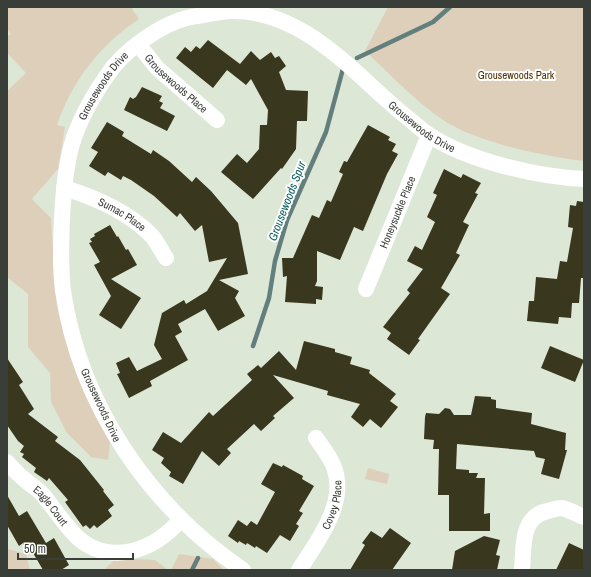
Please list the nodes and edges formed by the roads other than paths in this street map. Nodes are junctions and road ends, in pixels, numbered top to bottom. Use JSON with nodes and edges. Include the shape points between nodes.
{"nodes":[{"id":1,"x":232,"y":9,"type":"edge"},
{"id":2,"x":138,"y":44,"type":"junction"},
{"id":3,"x":217,"y":120,"type":"dead end"},
{"id":4,"x":429,"y":136,"type":"junction"},
{"id":5,"x":584,"y":179,"type":"edge"},
{"id":6,"x":64,"y":188,"type":"junction"},
{"id":7,"x":166,"y":258,"type":"dead end"},
{"id":8,"x":366,"y":289,"type":"dead end"},
{"id":9,"x":316,"y":438,"type":"dead end"},
{"id":10,"x":7,"y":462,"type":"edge"},
{"id":11,"x":584,"y":517,"type":"edge"},
{"id":12,"x":180,"y":520,"type":"junction"},
{"id":13,"x":243,"y":570,"type":"edge"},
{"id":14,"x":299,"y":570,"type":"edge"},
{"id":15,"x":522,"y":570,"type":"edge"}],
"edges":[{"from":1,"to":2,"type":"street","name":"Grousewoods Drive","via":[[183,19]]},
{"from":1,"to":4,"type":"street","name":"Grousewoods Drive","via":[[259,14],[295,26],[325,44]]},
{"from":2,"to":3,"type":"street","name":"Grousewoods Place","via":[[157,68]]},
{"from":2,"to":6,"type":"street","name":"Grousewoods Drive","via":[[112,68],[89,102],[72,139]]},
{"from":4,"to":5,"type":"street","name":"Grousewoods Drive","via":[[459,151],[503,165],[557,178]]},
{"from":4,"to":8,"type":"street","name":"Honeysuckle Place"},
{"from":6,"to":7,"type":"street","name":"Sumac Place","via":[[128,217],[152,236]]},
{"from":6,"to":12,"type":"street","name":"Grousewoods Drive","via":[[60,260],[64,292],[78,352],[98,404],[120,446]]},
{"from":9,"to":14,"type":"street","name":"Covey Place","via":[[335,470],[335,501],[323,533]]},
{"from":10,"to":12,"type":"street","name":"Eagle Court","via":[[42,493],[76,536],[91,546],[106,551],[125,552],[143,549],[171,530]]},
{"from":11,"to":15,"type":"street","via":[[560,508],[543,512],[533,518],[527,526],[523,542]]},
{"from":12,"to":13,"type":"street","name":"Grousewoods Drive","via":[[214,550]]}]}
